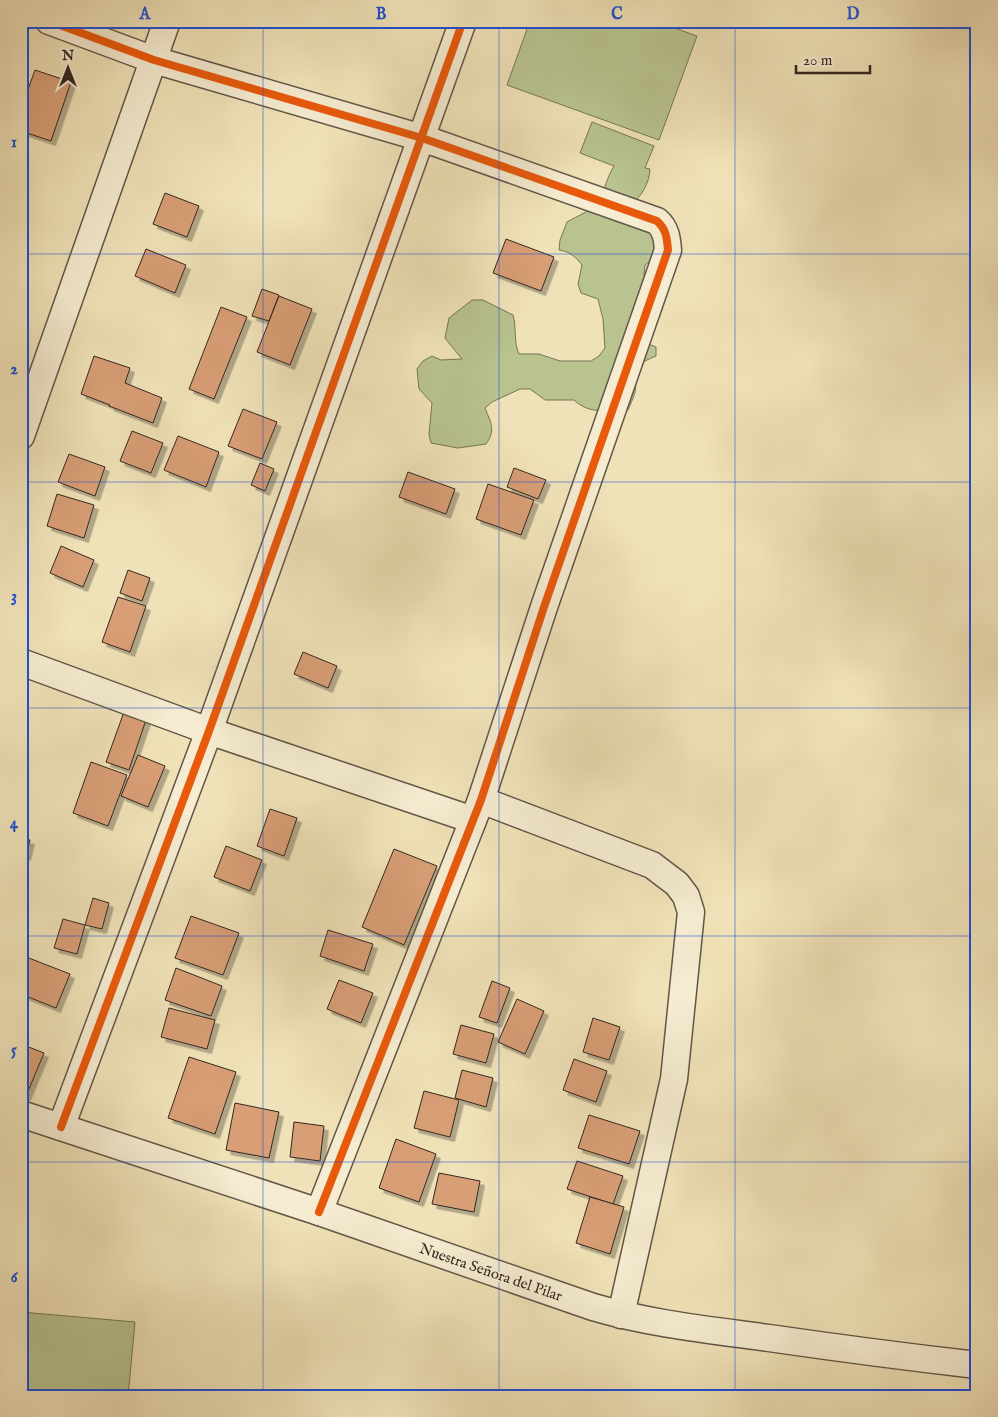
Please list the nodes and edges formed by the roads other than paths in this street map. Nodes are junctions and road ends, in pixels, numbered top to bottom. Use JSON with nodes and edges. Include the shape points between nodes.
{"nodes":[{"id":1,"x":49,"y":21,"type":"edge"},
{"id":2,"x":167,"y":21,"type":"edge"},
{"id":3,"x":464,"y":21,"type":"edge"},
{"id":4,"x":154,"y":60,"type":"junction"},
{"id":5,"x":422,"y":138,"type":"junction"},
{"id":6,"x":21,"y":436,"type":"edge"},
{"id":7,"x":21,"y":662,"type":"edge"},
{"id":8,"x":209,"y":731,"type":"junction"},
{"id":9,"x":477,"y":810,"type":"junction"},
{"id":10,"x":21,"y":1114,"type":"edge"},
{"id":11,"x":61,"y":1127,"type":"junction"},
{"id":12,"x":319,"y":1212,"type":"junction"},
{"id":13,"x":621,"y":1315,"type":"junction"},
{"id":14,"x":977,"y":1365,"type":"edge"}],
"edges":[{"from":1,"to":4,"type":"street"},
{"from":2,"to":4,"type":"street"},
{"from":3,"to":5,"type":"street"},
{"from":4,"to":5,"type":"street"},
{"from":4,"to":6,"type":"street"},
{"from":5,"to":8,"type":"street"},
{"from":5,"to":9,"type":"street","via":[[657,221],[668,242],[668,250]]},
{"from":7,"to":8,"type":"street"},
{"from":8,"to":9,"type":"street"},
{"from":8,"to":11,"type":"street"},
{"from":9,"to":12,"type":"street"},
{"from":9,"to":13,"type":"street","via":[[652,865],[677,884],[686,896],[691,912],[674,1079]]},
{"from":10,"to":11,"type":"street","name":"Nuestra Señora del Pilar"},
{"from":11,"to":12,"type":"street","name":"Nuestra Señora del Pilar"},
{"from":12,"to":13,"type":"street","name":"Nuestra Señora del Pilar"},
{"from":13,"to":14,"type":"street","name":"Nuestra Señora del Pilar","via":[[711,1331]]}]}
